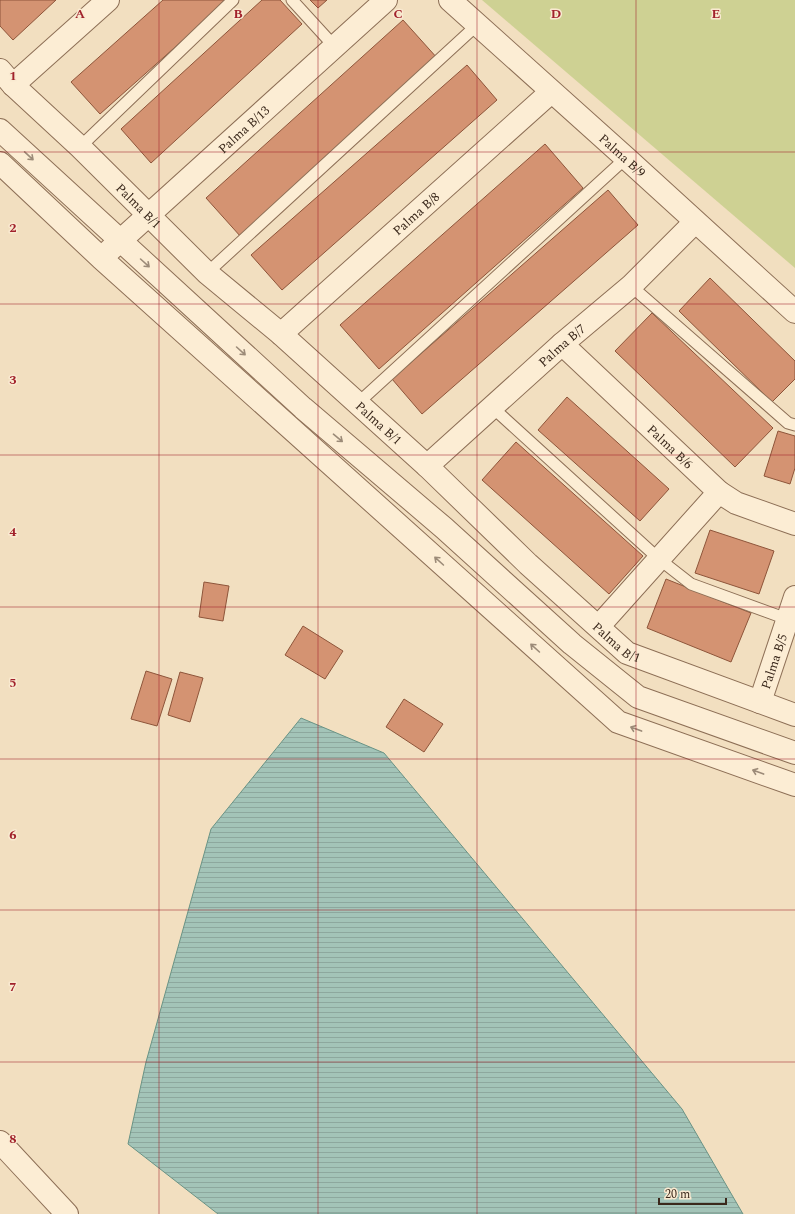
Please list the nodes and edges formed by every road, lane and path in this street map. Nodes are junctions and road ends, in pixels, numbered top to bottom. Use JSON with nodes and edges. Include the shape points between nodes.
{"nodes":[{"id":1,"x":108,"y":0,"type":"edge"},
{"id":2,"x":233,"y":0,"type":"edge"},
{"id":3,"x":292,"y":0,"type":"edge"},
{"id":4,"x":386,"y":0,"type":"edge"},
{"id":5,"x":450,"y":0,"type":"edge"},
{"id":6,"x":477,"y":25,"type":"junction"},
{"id":7,"x":334,"y":46,"type":"junction"},
{"id":8,"x":7,"y":77,"type":"edge"},
{"id":9,"x":551,"y":92,"type":"junction"},
{"id":10,"x":0,"y":130,"type":"edge"},
{"id":11,"x":80,"y":147,"type":"junction"},
{"id":12,"x":626,"y":158,"type":"junction"},
{"id":13,"x":0,"y":163,"type":"edge"},
{"id":14,"x":148,"y":215,"type":"junction"},
{"id":15,"x":696,"y":222,"type":"junction"},
{"id":16,"x":121,"y":241,"type":"junction"},
{"id":17,"x":101,"y":258,"type":"junction"},
{"id":18,"x":207,"y":273,"type":"junction"},
{"id":19,"x":632,"y":286,"type":"junction"},
{"id":20,"x":795,"y":312,"type":"edge"},
{"id":21,"x":281,"y":334,"type":"junction"},
{"id":22,"x":562,"y":344,"type":"junction"},
{"id":23,"x":358,"y":404,"type":"junction"},
{"id":24,"x":492,"y":407,"type":"junction"},
{"id":25,"x":795,"y":425,"type":"edge"},
{"id":26,"x":426,"y":466,"type":"junction"},
{"id":27,"x":719,"y":492,"type":"junction"},
{"id":28,"x":795,"y":524,"type":"edge"},
{"id":29,"x":659,"y":559,"type":"junction"},
{"id":30,"x":795,"y":597,"type":"edge"},
{"id":31,"x":787,"y":619,"type":"junction"},
{"id":32,"x":598,"y":626,"type":"junction"},
{"id":33,"x":760,"y":702,"type":"junction"},
{"id":34,"x":795,"y":715,"type":"edge"},
{"id":35,"x":795,"y":753,"type":"edge"},
{"id":36,"x":795,"y":785,"type":"edge"},
{"id":37,"x":0,"y":1142,"type":"edge"},
{"id":38,"x":67,"y":1214,"type":"edge"}],
"edges":[{"from":1,"to":8,"type":"street"},
{"from":2,"to":11,"type":"lane"},
{"from":3,"to":7,"type":"lane"},
{"from":4,"to":7,"type":"street","name":"Palma B/13"},
{"from":5,"to":6,"type":"street","name":"Palma B/9"},
{"from":6,"to":9,"type":"street","name":"Palma B/9"},
{"from":6,"to":18,"type":"lane"},
{"from":7,"to":14,"type":"street","name":"Palma B/13"},
{"from":8,"to":11,"type":"street","name":"Palma B/1"},
{"from":9,"to":12,"type":"street","name":"Palma B/9"},
{"from":9,"to":21,"type":"street","name":"Palma B/8"},
{"from":10,"to":16,"type":"street","one_way":true},
{"from":11,"to":14,"type":"street","name":"Palma B/1"},
{"from":12,"to":15,"type":"street","name":"Palma B/9"},
{"from":12,"to":23,"type":"lane"},
{"from":13,"to":17,"type":"street"},
{"from":14,"to":16,"type":"street","name":"Palma B/13"},
{"from":14,"to":18,"type":"street","name":"Palma B/1"},
{"from":15,"to":19,"type":"street","name":"Palma B/7"},
{"from":15,"to":20,"type":"street","name":"Palma B/9"},
{"from":16,"to":17,"type":"street","name":"Palma B/13"},
{"from":16,"to":35,"type":"street","one_way":true,"via":[[303,408],[444,528],[572,644],[638,697]]},
{"from":36,"to":17,"type":"street","one_way":true,"via":[[618,722]]},
{"from":18,"to":21,"type":"street","name":"Palma B/1"},
{"from":19,"to":22,"type":"street","name":"Palma B/7"},
{"from":19,"to":25,"type":"lane","via":[[788,423]]},
{"from":21,"to":23,"type":"street","name":"Palma B/1"},
{"from":22,"to":24,"type":"street","name":"Palma B/7"},
{"from":22,"to":27,"type":"street","name":"Palma B/6"},
{"from":23,"to":26,"type":"street","name":"Palma B/1"},
{"from":24,"to":26,"type":"street","name":"Palma B/7"},
{"from":24,"to":29,"type":"lane"},
{"from":26,"to":32,"type":"street","name":"Palma B/1","via":[[528,564]]},
{"from":27,"to":28,"type":"street","name":"Palma B/6","via":[[736,503]]},
{"from":27,"to":29,"type":"street"},
{"from":29,"to":31,"type":"lane","via":[[691,584]]},
{"from":29,"to":32,"type":"street"},
{"from":30,"to":31,"type":"street","name":"Palma B/5"},
{"from":31,"to":33,"type":"street","name":"Palma B/5"},
{"from":32,"to":33,"type":"street","name":"Palma B/1","via":[[627,652]]},
{"from":33,"to":34,"type":"street","name":"Palma B/1"},
{"from":37,"to":38,"type":"street"}]}
